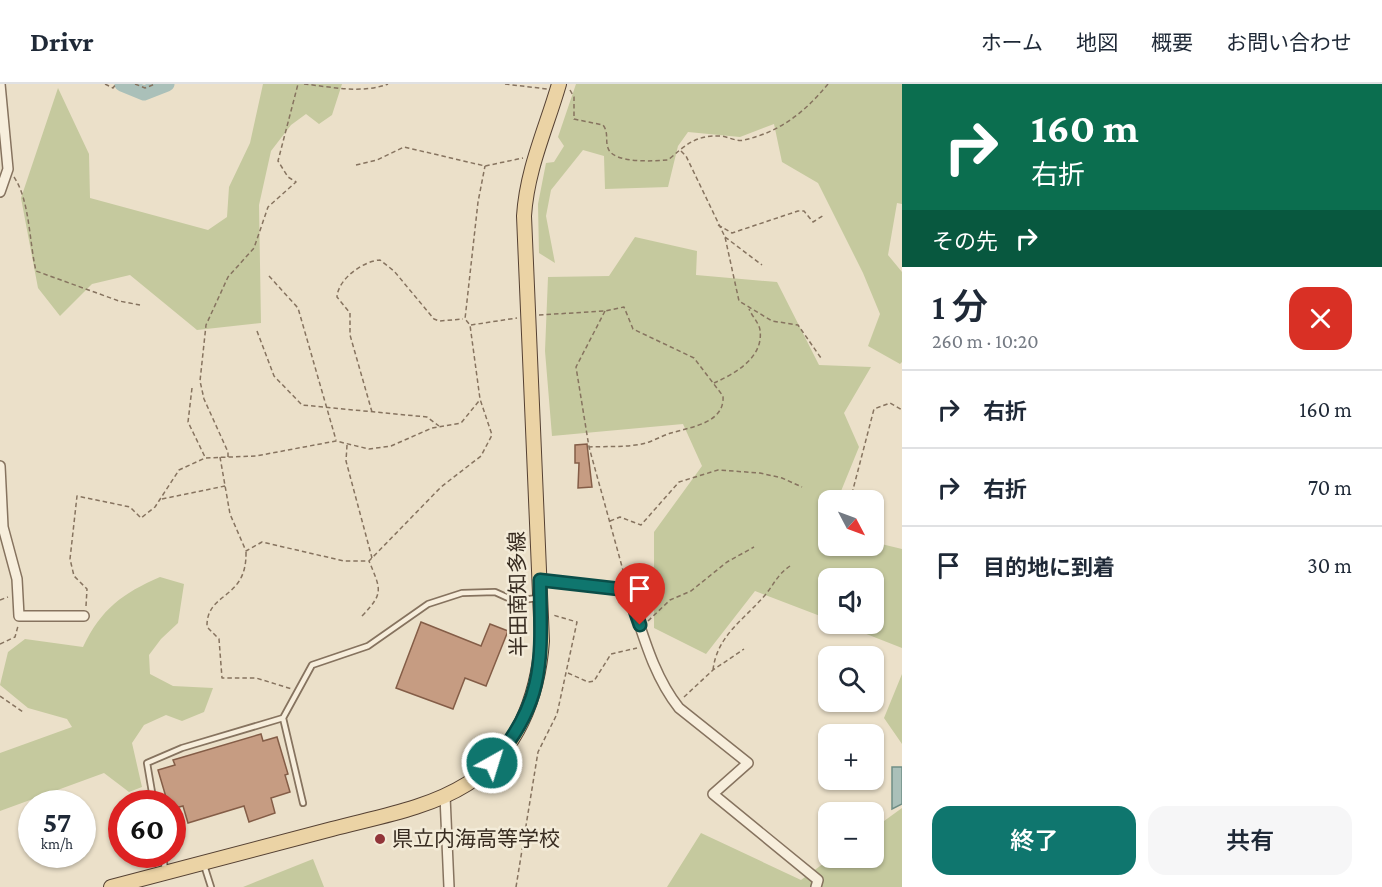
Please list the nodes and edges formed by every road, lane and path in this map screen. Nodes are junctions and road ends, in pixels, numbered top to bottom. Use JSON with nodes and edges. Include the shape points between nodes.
{"nodes":[{"id":1,"x":0,"y":84,"type":"edge"},
{"id":2,"x":105,"y":84,"type":"edge"},
{"id":3,"x":116,"y":84,"type":"edge"},
{"id":4,"x":135,"y":84,"type":"edge"},
{"id":5,"x":155,"y":84,"type":"edge"},
{"id":6,"x":298,"y":84,"type":"edge"},
{"id":7,"x":304,"y":84,"type":"edge"},
{"id":8,"x":388,"y":84,"type":"edge"},
{"id":9,"x":505,"y":84,"type":"edge"},
{"id":10,"x":828,"y":84,"type":"edge"},
{"id":11,"x":561,"y":87,"type":"edge"},
{"id":12,"x":680,"y":150,"type":"junction"},
{"id":13,"x":533,"y":160,"type":"junction"},
{"id":14,"x":356,"y":165,"type":"dead end"},
{"id":15,"x":485,"y":166,"type":"junction"},
{"id":16,"x":8,"y":169,"type":"junction"},
{"id":17,"x":0,"y":192,"type":"edge"},
{"id":18,"x":824,"y":215,"type":"dead end"},
{"id":19,"x":717,"y":225,"type":"junction"},
{"id":20,"x":725,"y":237,"type":"junction"},
{"id":21,"x":762,"y":265,"type":"dead end"},
{"id":22,"x":269,"y":276,"type":"dead end"},
{"id":23,"x":140,"y":305,"type":"dead end"},
{"id":24,"x":750,"y":309,"type":"junction"},
{"id":25,"x":605,"y":311,"type":"junction"},
{"id":26,"x":528,"y":316,"type":"junction"},
{"id":27,"x":465,"y":319,"type":"junction"},
{"id":28,"x":470,"y":325,"type":"junction"},
{"id":29,"x":257,"y":331,"type":"dead end"},
{"id":30,"x":821,"y":358,"type":"dead end"},
{"id":31,"x":713,"y":383,"type":"junction"},
{"id":32,"x":192,"y":388,"type":"dead end"},
{"id":33,"x":480,"y":399,"type":"junction"},
{"id":34,"x":327,"y":408,"type":"junction"},
{"id":35,"x":902,"y":410,"type":"edge"},
{"id":36,"x":372,"y":412,"type":"junction"},
{"id":37,"x":440,"y":427,"type":"junction"},
{"id":38,"x":336,"y":441,"type":"junction"},
{"id":39,"x":348,"y":444,"type":"junction"},
{"id":40,"x":589,"y":447,"type":"junction"},
{"id":41,"x":220,"y":457,"type":"junction"},
{"id":42,"x":228,"y":457,"type":"junction"},
{"id":43,"x":205,"y":458,"type":"junction"},
{"id":44,"x":0,"y":466,"type":"edge"},
{"id":45,"x":225,"y":486,"type":"junction"},
{"id":46,"x":802,"y":487,"type":"dead end"},
{"id":47,"x":853,"y":490,"type":"edge"},
{"id":48,"x":161,"y":499,"type":"junction"},
{"id":49,"x":610,"y":522,"type":"junction"},
{"id":50,"x":754,"y":547,"type":"dead end"},
{"id":51,"x":246,"y":551,"type":"junction"},
{"id":52,"x":370,"y":560,"type":"junction"},
{"id":53,"x":790,"y":566,"type":"dead end"},
{"id":54,"x":540,"y":580,"type":"junction"},
{"id":55,"x":628,"y":590,"type":"junction"},
{"id":56,"x":541,"y":604,"type":"junction"},
{"id":57,"x":19,"y":616,"type":"junction"},
{"id":58,"x":84,"y":616,"type":"joint"},
{"id":59,"x":362,"y":616,"type":"dead end"},
{"id":60,"x":640,"y":625,"type":"junction"},
{"id":61,"x":0,"y":644,"type":"edge"},
{"id":62,"x":648,"y":647,"type":"junction"},
{"id":63,"x":744,"y":649,"type":"dead end"},
{"id":64,"x":713,"y":670,"type":"junction"},
{"id":65,"x":567,"y":673,"type":"junction"},
{"id":66,"x":298,"y":691,"type":"junction"},
{"id":67,"x":0,"y":696,"type":"edge"},
{"id":68,"x":671,"y":699,"type":"junction"},
{"id":69,"x":23,"y":712,"type":"dead end"},
{"id":70,"x":283,"y":718,"type":"junction"},
{"id":71,"x":152,"y":790,"type":"edge"},
{"id":72,"x":445,"y":796,"type":"junction"},
{"id":73,"x":303,"y":803,"type":"dead end"},
{"id":74,"x":203,"y":863,"type":"junction"},
{"id":75,"x":165,"y":868,"type":"edge"},
{"id":76,"x":166,"y":872,"type":"junction"},
{"id":77,"x":111,"y":887,"type":"edge"},
{"id":78,"x":211,"y":887,"type":"edge"},
{"id":79,"x":448,"y":887,"type":"edge"},
{"id":80,"x":516,"y":887,"type":"edge"},
{"id":81,"x":816,"y":887,"type":"edge"}],
"edges":[{"from":1,"to":16,"type":"street"},
{"from":2,"to":3,"type":"path","via":[[113,88]]},
{"from":4,"to":5,"type":"path","via":[[145,88]]},
{"from":6,"to":42,"type":"path","via":[[278,160],[288,177],[296,182],[268,207],[254,248],[228,277],[206,325],[200,381]]},
{"from":7,"to":8,"type":"path","via":[[360,90]]},
{"from":9,"to":11,"type":"path"},
{"from":10,"to":12,"type":"path","via":[[799,115],[775,130],[742,141],[720,136],[689,141]]},
{"from":11,"to":12,"type":"path","via":[[574,97],[574,119],[603,125],[608,131],[607,148],[612,154],[630,161],[668,160]]},
{"from":11,"to":13,"type":"main road","name":"半田南知多線"},
{"from":12,"to":19,"type":"path"},
{"from":13,"to":15,"type":"path","via":[[518,157]]},
{"from":13,"to":26,"type":"main road","name":"半田南知多線","via":[[524,216]]},
{"from":14,"to":15,"type":"path","via":[[404,147]]},
{"from":15,"to":27,"type":"path"},
{"from":16,"to":17,"type":"street"},
{"from":16,"to":23,"type":"path","via":[[26,200],[36,271]]},
{"from":18,"to":19,"type":"path","via":[[813,222],[798,210],[732,233]]},
{"from":19,"to":20,"type":"path"},
{"from":20,"to":21,"type":"path"},
{"from":20,"to":24,"type":"path","via":[[739,301]]},
{"from":22,"to":34,"type":"path","via":[[298,308]]},
{"from":24,"to":30,"type":"path","via":[[772,321],[798,326]]},
{"from":24,"to":31,"type":"path","via":[[760,328],[760,340],[750,362]]},
{"from":25,"to":26,"type":"path"},
{"from":25,"to":31,"type":"path","via":[[624,307],[633,329],[694,358]]},
{"from":25,"to":40,"type":"path","via":[[576,367]]},
{"from":26,"to":28,"type":"path"},
{"from":26,"to":54,"type":"main road","name":"半田南知多線"},
{"from":27,"to":28,"type":"path"},
{"from":27,"to":36,"type":"path","via":[[434,319],[380,260],[352,272],[337,297],[350,314],[350,335]]},
{"from":28,"to":33,"type":"path"},
{"from":29,"to":34,"type":"path","via":[[274,376],[296,401],[308,407]]},
{"from":31,"to":40,"type":"path","via":[[723,396],[723,403],[702,425],[649,442]]},
{"from":32,"to":43,"type":"path","via":[[188,422]]},
{"from":33,"to":37,"type":"path","via":[[461,423]]},
{"from":33,"to":52,"type":"path","via":[[492,435],[481,456],[419,508]]},
{"from":34,"to":36,"type":"path"},
{"from":34,"to":38,"type":"path"},
{"from":35,"to":47,"type":"path","via":[[890,403],[874,409]]},
{"from":36,"to":37,"type":"path","via":[[427,417]]},
{"from":37,"to":39,"type":"path","via":[[391,446],[369,448]]},
{"from":38,"to":39,"type":"path"},
{"from":38,"to":42,"type":"path","via":[[256,456]]},
{"from":39,"to":52,"type":"path","via":[[346,461]]},
{"from":40,"to":49,"type":"path"},
{"from":41,"to":42,"type":"path"},
{"from":41,"to":43,"type":"path"},
{"from":41,"to":45,"type":"path"},
{"from":43,"to":48,"type":"path","via":[[179,470]]},
{"from":44,"to":57,"type":"street","via":[[3,527],[17,579]]},
{"from":45,"to":48,"type":"path"},
{"from":45,"to":51,"type":"path","via":[[230,514]]},
{"from":46,"to":49,"type":"path","via":[[760,473],[718,470],[679,482],[641,525],[620,517]]},
{"from":48,"to":58,"type":"path","via":[[141,518],[130,507],[77,496],[70,560],[74,576],[87,589]]},
{"from":49,"to":55,"type":"path"},
{"from":50,"to":60,"type":"path","via":[[727,562],[692,591],[670,600],[656,616]]},
{"from":51,"to":52,"type":"path","via":[[262,542],[344,561]]},
{"from":51,"to":66,"type":"path","via":[[242,580],[213,606],[207,619],[207,627],[219,639],[222,678],[255,678]]},
{"from":52,"to":59,"type":"path","via":[[379,592]]},
{"from":53,"to":64,"type":"path","via":[[729,632],[716,654]]},
{"from":54,"to":55,"type":"street"},
{"from":54,"to":56,"type":"main road","name":"半田南知多線"},
{"from":55,"to":60,"type":"street"},
{"from":56,"to":65,"type":"path","via":[[577,622]]},
{"from":56,"to":66,"type":"lane","via":[[516,601],[495,592],[462,593],[428,604],[368,646],[312,664]]},
{"from":56,"to":72,"type":"main road","name":"半田南知多線","via":[[540,667],[529,708],[506,747],[481,774]]},
{"from":57,"to":58,"type":"street"},
{"from":57,"to":61,"type":"path","via":[[15,637]]},
{"from":60,"to":62,"type":"street"},
{"from":62,"to":65,"type":"path","via":[[611,654],[594,681]]},
{"from":62,"to":68,"type":"street"},
{"from":63,"to":64,"type":"path"},
{"from":64,"to":68,"type":"path","via":[[683,697]]},
{"from":65,"to":80,"type":"path","via":[[557,714],[538,752]]},
{"from":66,"to":70,"type":"lane"},
{"from":67,"to":69,"type":"path"},
{"from":68,"to":81,"type":"street","via":[[748,763],[713,794],[818,880]]},
{"from":70,"to":71,"type":"lane","via":[[182,748],[147,763]]},
{"from":70,"to":73,"type":"lane"},
{"from":72,"to":74,"type":"main road","name":"半田南知多線"},
{"from":72,"to":79,"type":"street"},
{"from":74,"to":76,"type":"main road","name":"半田南知多線"},
{"from":74,"to":78,"type":"lane"},
{"from":75,"to":76,"type":"lane"},
{"from":76,"to":77,"type":"main road","name":"半田南知多線"}]}
